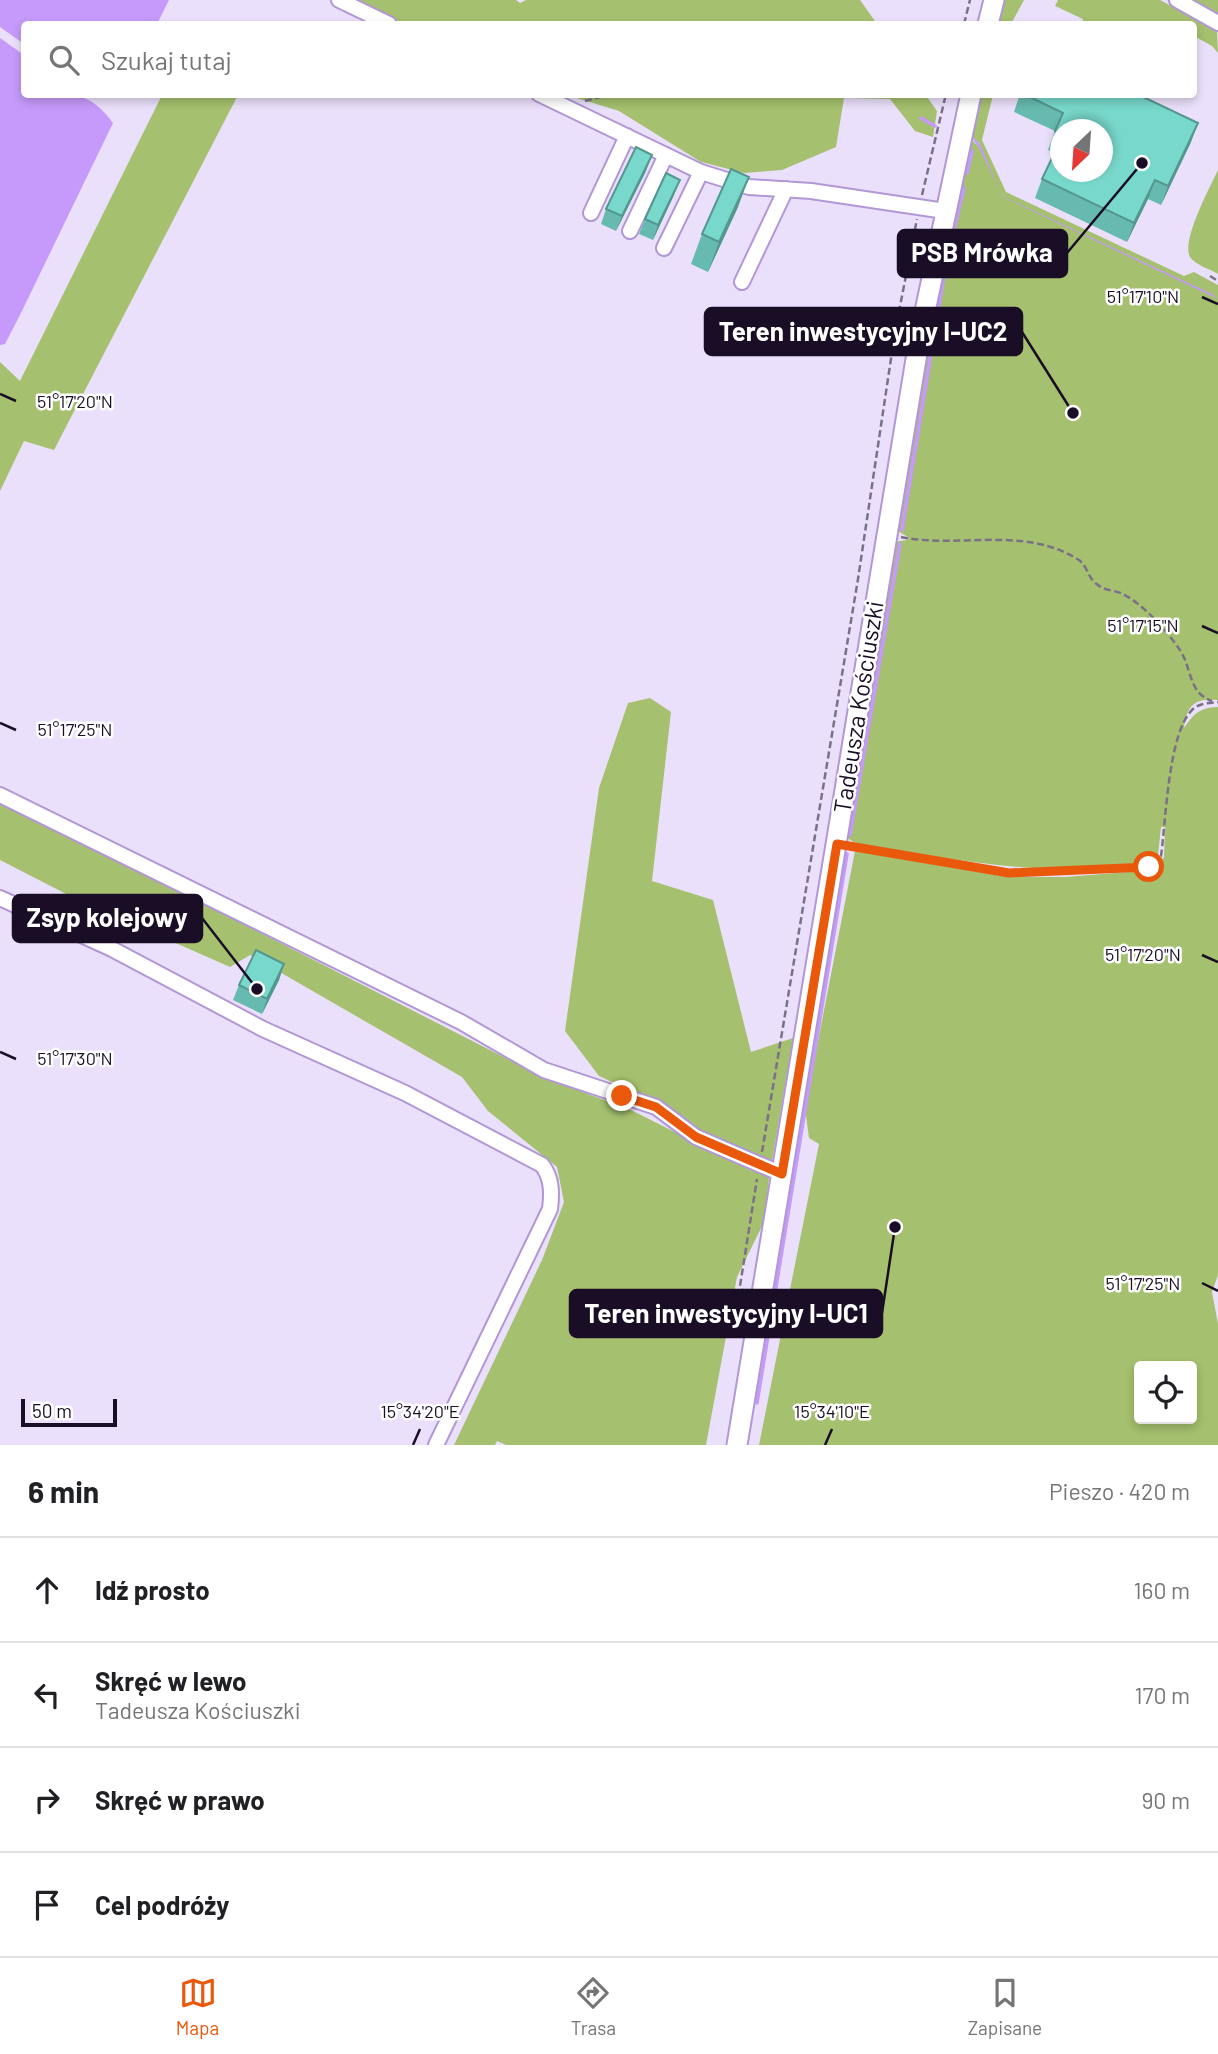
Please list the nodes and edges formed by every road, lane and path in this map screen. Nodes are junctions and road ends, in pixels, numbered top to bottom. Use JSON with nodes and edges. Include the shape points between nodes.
{"nodes":[{"id":1,"x":339,"y":0,"type":"edge"},
{"id":2,"x":970,"y":0,"type":"edge"},
{"id":3,"x":994,"y":0,"type":"edge"},
{"id":4,"x":1177,"y":0,"type":"edge"},
{"id":5,"x":383,"y":21,"type":"edge"},
{"id":6,"x":965,"y":21,"type":"edge"},
{"id":7,"x":989,"y":21,"type":"edge"},
{"id":8,"x":1218,"y":23,"type":"edge"},
{"id":9,"x":547,"y":98,"type":"edge"},
{"id":10,"x":595,"y":98,"type":"edge"},
{"id":11,"x":945,"y":98,"type":"edge"},
{"id":12,"x":970,"y":98,"type":"edge"},
{"id":13,"x":564,"y":106,"type":"junction"},
{"id":14,"x":627,"y":136,"type":"junction"},
{"id":15,"x":666,"y":155,"type":"junction"},
{"id":16,"x":701,"y":172,"type":"junction"},
{"id":17,"x":786,"y":189,"type":"junction"},
{"id":18,"x":919,"y":207,"type":"junction"},
{"id":19,"x":944,"y":211,"type":"junction"},
{"id":20,"x":591,"y":213,"type":"dead end"},
{"id":21,"x":630,"y":231,"type":"dead end"},
{"id":22,"x":664,"y":248,"type":"dead end"},
{"id":23,"x":1210,"y":276,"type":"dead end"},
{"id":24,"x":1218,"y":281,"type":"edge"},
{"id":25,"x":742,"y":282,"type":"dead end"},
{"id":26,"x":904,"y":537,"type":"dead end"},
{"id":27,"x":0,"y":795,"type":"edge"},
{"id":28,"x":837,"y":844,"type":"junction"},
{"id":29,"x":0,"y":898,"type":"edge"},
{"id":30,"x":759,"y":1165,"type":"junction"},
{"id":31,"x":782,"y":1174,"type":"junction"},
{"id":32,"x":750,"y":1300,"type":"dead end"},
{"id":33,"x":436,"y":1445,"type":"edge"},
{"id":34,"x":737,"y":1445,"type":"edge"}],
"edges":[{"from":1,"to":5,"type":"street"},
{"from":2,"to":6,"type":"path"},
{"from":3,"to":7,"type":"main road"},
{"from":4,"to":8,"type":"street"},
{"from":9,"to":13,"type":"street"},
{"from":10,"to":13,"type":"path"},
{"from":11,"to":18,"type":"path"},
{"from":12,"to":19,"type":"main road","name":"Tadeusza Kościuszki"},
{"from":13,"to":14,"type":"street"},
{"from":14,"to":15,"type":"street"},
{"from":14,"to":20,"type":"street"},
{"from":15,"to":16,"type":"street"},
{"from":15,"to":21,"type":"street"},
{"from":16,"to":17,"type":"street","via":[[749,187]]},
{"from":16,"to":22,"type":"street"},
{"from":17,"to":18,"type":"street"},
{"from":17,"to":25,"type":"street"},
{"from":18,"to":19,"type":"street"},
{"from":18,"to":30,"type":"path"},
{"from":19,"to":28,"type":"main road","name":"Tadeusza Kościuszki"},
{"from":23,"to":24,"type":"path"},
{"from":26,"to":28,"type":"path","via":[[944,542],[1018,540],[1079,560],[1097,585],[1120,592],[1145,611],[1178,648],[1196,691],[1218,702],[1196,707],[1185,719],[1174,757],[1161,856],[1149,867],[1009,873]]},
{"from":27,"to":30,"type":"street","via":[[461,1022],[544,1070],[656,1107],[696,1137]]},
{"from":28,"to":31,"type":"main road","name":"Tadeusza Kościuszki"},
{"from":29,"to":33,"type":"street","via":[[112,949],[263,1029],[405,1093],[531,1158],[548,1172],[550,1209]]},
{"from":30,"to":31,"type":"street"},
{"from":30,"to":32,"type":"path","via":[[740,1286]]},
{"from":31,"to":34,"type":"main road","name":"Tadeusza Kościuszki"}]}
